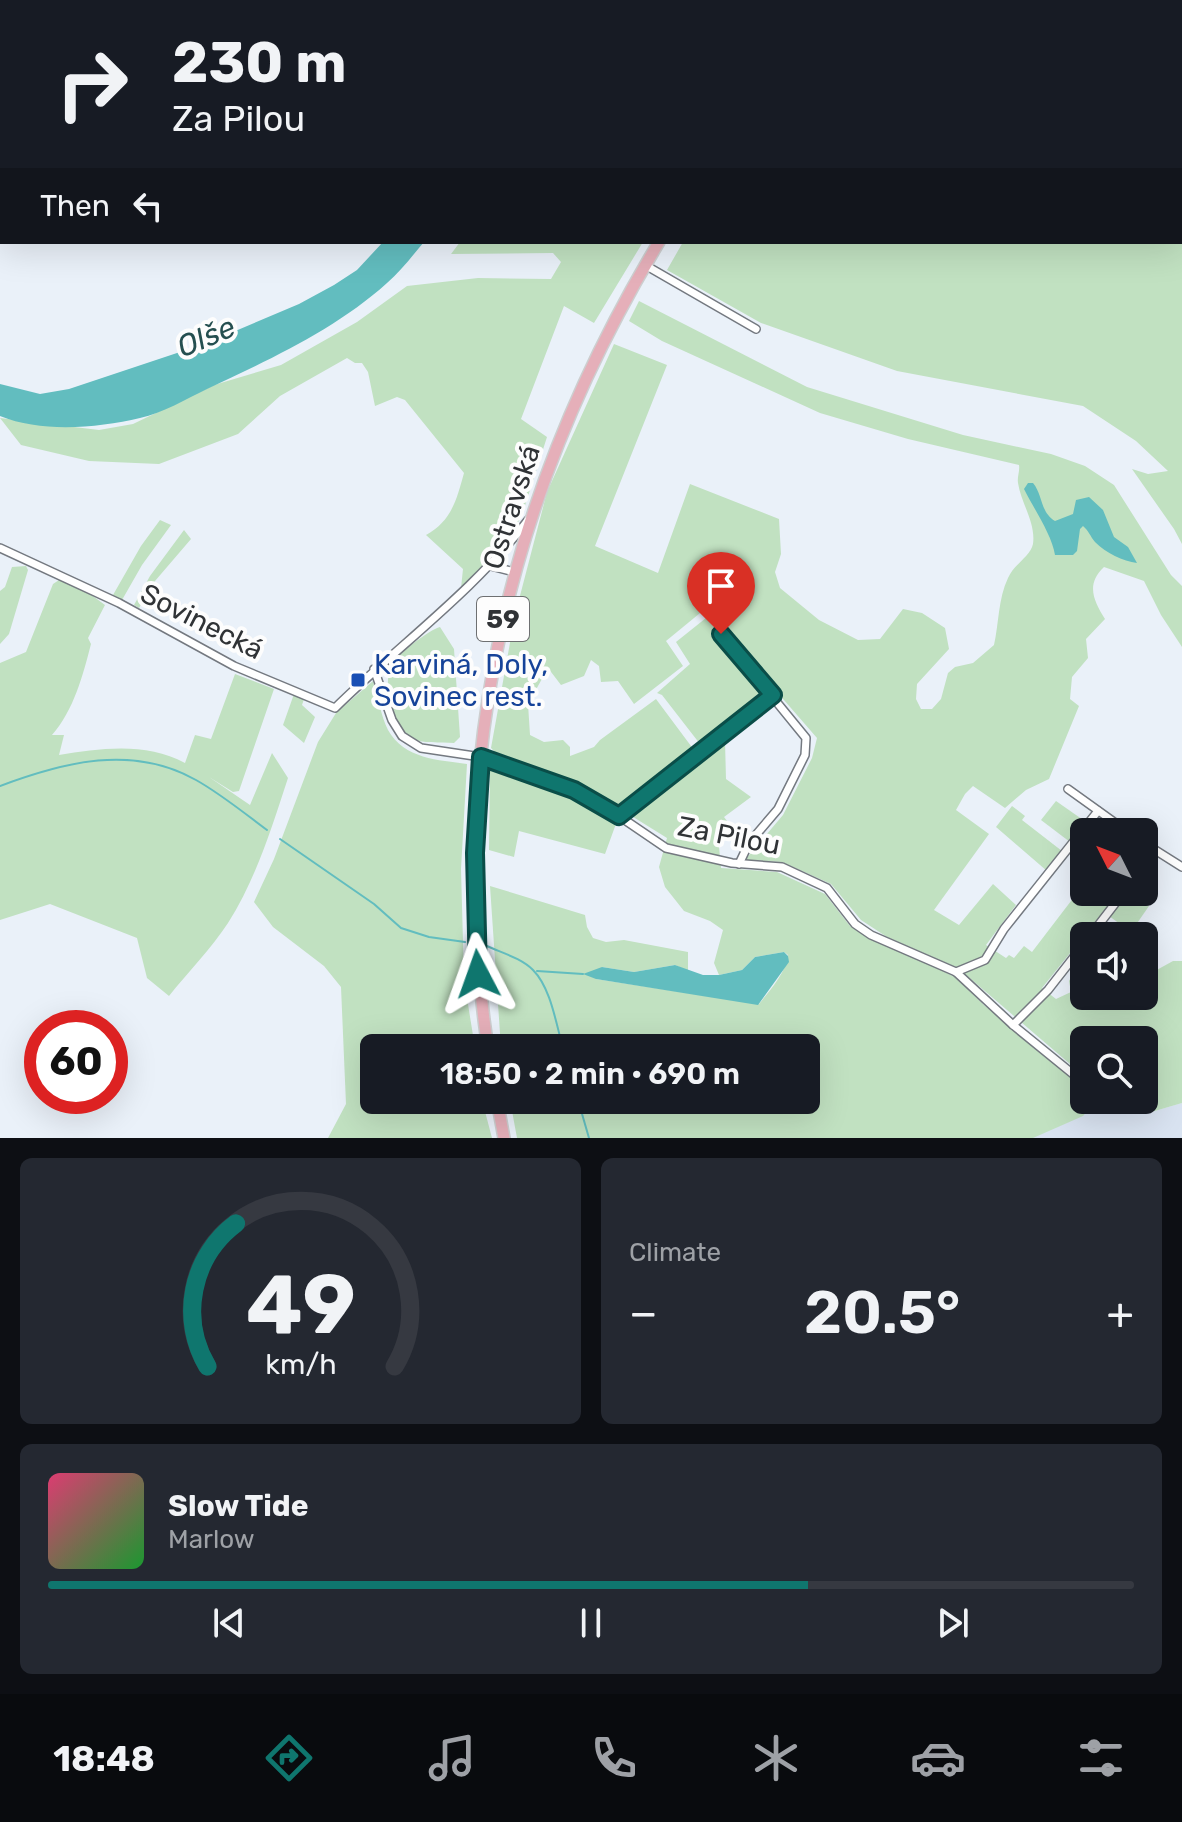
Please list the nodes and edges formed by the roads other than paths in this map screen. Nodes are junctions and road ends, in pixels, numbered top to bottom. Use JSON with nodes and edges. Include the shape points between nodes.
{"nodes":[{"id":1,"x":658,"y":244,"type":"edge"},
{"id":2,"x":645,"y":265,"type":"junction"},
{"id":3,"x":756,"y":329,"type":"dead end"},
{"id":4,"x":530,"y":517,"type":"junction"},
{"id":5,"x":0,"y":548,"type":"edge"},
{"id":6,"x":491,"y":566,"type":"junction"},
{"id":7,"x":514,"y":572,"type":"junction"},
{"id":8,"x":721,"y":634,"type":"dead end"},
{"id":9,"x":374,"y":669,"type":"junction"},
{"id":10,"x":773,"y":695,"type":"junction"},
{"id":11,"x":481,"y":757,"type":"junction"},
{"id":12,"x":1068,"y":789,"type":"dead end"},
{"id":13,"x":1098,"y":811,"type":"junction"},
{"id":14,"x":619,"y":816,"type":"junction"},
{"id":15,"x":1108,"y":818,"type":"edge"},
{"id":16,"x":1158,"y":853,"type":"edge"},
{"id":17,"x":739,"y":864,"type":"junction"},
{"id":18,"x":1182,"y":867,"type":"edge"},
{"id":19,"x":1113,"y":906,"type":"edge"},
{"id":20,"x":1101,"y":922,"type":"edge"},
{"id":21,"x":1070,"y":962,"type":"edge"},
{"id":22,"x":956,"y":972,"type":"junction"},
{"id":23,"x":1013,"y":1025,"type":"junction"},
{"id":24,"x":486,"y":1034,"type":"edge"},
{"id":25,"x":1070,"y":1072,"type":"edge"},
{"id":26,"x":500,"y":1114,"type":"edge"},
{"id":27,"x":504,"y":1138,"type":"edge"}],
"edges":[{"from":1,"to":2,"type":"main road","name":"Ostravská","number":"59"},
{"from":2,"to":3,"type":"street"},
{"from":2,"to":4,"type":"main road","name":"Ostravská","number":"59","via":[[571,410]]},
{"from":4,"to":6,"type":"street","name":"Sovinecká"},
{"from":4,"to":7,"type":"main road","name":"Ostravská","number":"59"},
{"from":5,"to":9,"type":"street","name":"Sovinecká","via":[[119,603],[234,666],[335,708]]},
{"from":6,"to":7,"type":"street"},
{"from":6,"to":9,"type":"street","name":"Sovinecká"},
{"from":7,"to":11,"type":"main road","name":"Ostravská","number":"59","via":[[497,644]]},
{"from":8,"to":10,"type":"street"},
{"from":9,"to":11,"type":"street","via":[[402,736],[421,748]]},
{"from":10,"to":14,"type":"street"},
{"from":10,"to":17,"type":"street","via":[[806,738],[805,755],[778,809]]},
{"from":11,"to":14,"type":"street","name":"Za Pilou","via":[[574,790]]},
{"from":11,"to":24,"type":"main road","name":"Ostravská","number":"59","via":[[475,916]]},
{"from":12,"to":13,"type":"street"},
{"from":13,"to":15,"type":"street"},
{"from":13,"to":22,"type":"street","via":[[985,960]]},
{"from":14,"to":17,"type":"street","name":"Za Pilou","via":[[666,848]]},
{"from":16,"to":18,"type":"street"},
{"from":17,"to":22,"type":"street","name":"Za Pilou","via":[[782,867],[827,888],[855,924],[871,935]]},
{"from":19,"to":20,"type":"street"},
{"from":21,"to":23,"type":"street"},
{"from":22,"to":23,"type":"street","name":"Za Pilou"},
{"from":23,"to":25,"type":"street","name":"Za Pilou"},
{"from":26,"to":27,"type":"main road"}]}
